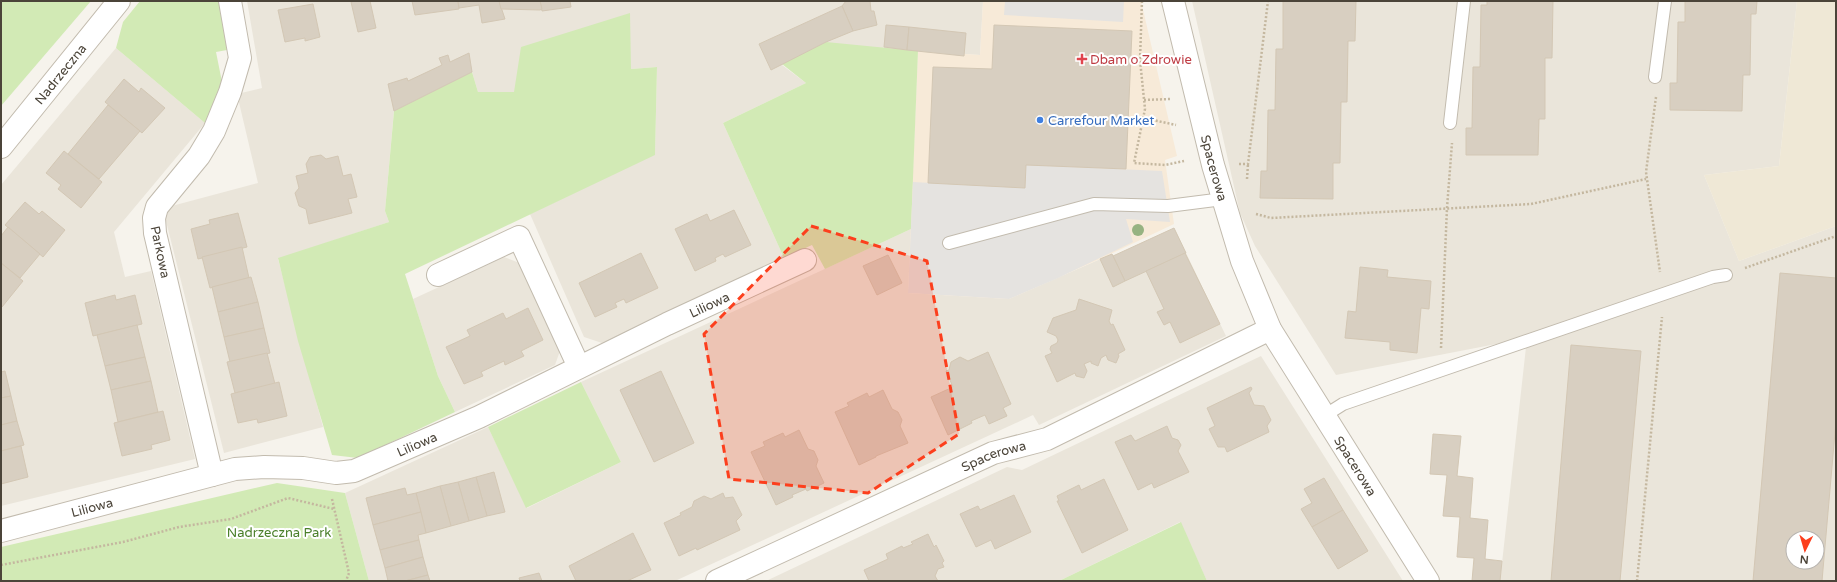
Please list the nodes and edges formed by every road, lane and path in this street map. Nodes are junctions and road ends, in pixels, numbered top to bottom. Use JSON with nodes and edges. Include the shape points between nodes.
{"nodes":[{"id":1,"x":119,"y":1,"type":"edge"},
{"id":2,"x":230,"y":1,"type":"edge"},
{"id":3,"x":1142,"y":1,"type":"edge"},
{"id":4,"x":1173,"y":1,"type":"edge"},
{"id":5,"x":1268,"y":1,"type":"edge"},
{"id":6,"x":1464,"y":1,"type":"edge"},
{"id":7,"x":1665,"y":1,"type":"edge"},
{"id":8,"x":1655,"y":77,"type":"joint"},
{"id":9,"x":1176,"y":98,"type":"dead end"},
{"id":10,"x":1144,"y":100,"type":"junction"},
{"id":11,"x":1144,"y":118,"type":"junction"},
{"id":12,"x":1450,"y":123,"type":"joint"},
{"id":13,"x":1183,"y":127,"type":"dead end"},
{"id":14,"x":1,"y":147,"type":"edge"},
{"id":15,"x":1191,"y":159,"type":"dead end"},
{"id":16,"x":1234,"y":164,"type":"dead end"},
{"id":17,"x":1646,"y":179,"type":"junction"},
{"id":18,"x":1223,"y":199,"type":"junction"},
{"id":19,"x":1447,"y":208,"type":"junction"},
{"id":20,"x":1253,"y":213,"type":"dead end"},
{"id":21,"x":1836,"y":236,"type":"edge"},
{"id":22,"x":949,"y":243,"type":"dead end"},
{"id":23,"x":805,"y":260,"type":"dead end"},
{"id":24,"x":438,"y":275,"type":"dead end"},
{"id":25,"x":1726,"y":275,"type":"joint"},
{"id":26,"x":1664,"y":295,"type":"junction"},
{"id":27,"x":1270,"y":330,"type":"junction"},
{"id":28,"x":579,"y":367,"type":"junction"},
{"id":29,"x":1440,"y":370,"type":"junction"},
{"id":30,"x":1324,"y":416,"type":"junction"},
{"id":31,"x":325,"y":472,"type":"junction"},
{"id":32,"x":212,"y":475,"type":"junction"},
{"id":33,"x":334,"y":510,"type":"junction"},
{"id":34,"x":1,"y":531,"type":"edge"},
{"id":35,"x":1,"y":565,"type":"edge"},
{"id":36,"x":346,"y":581,"type":"edge"},
{"id":37,"x":717,"y":581,"type":"edge"},
{"id":38,"x":1428,"y":581,"type":"edge"},
{"id":39,"x":1637,"y":581,"type":"edge"}],
"edges":[{"from":1,"to":14,"type":"street","name":"Nadrzeczna"},
{"from":2,"to":32,"type":"street","name":"Parkowa","via":[[240,58],[230,92],[214,131],[198,156],[165,195],[157,207],[154,218],[155,233]]},
{"from":3,"to":10,"type":"path","via":[[1140,60]]},
{"from":4,"to":18,"type":"street","name":"Spacerowa","via":[[1212,165]]},
{"from":5,"to":16,"type":"path","via":[[1248,164]]},
{"from":6,"to":12,"type":"lane"},
{"from":7,"to":8,"type":"lane"},
{"from":8,"to":17,"type":"path","via":[[1658,82]]},
{"from":9,"to":10,"type":"path"},
{"from":10,"to":11,"type":"path"},
{"from":11,"to":13,"type":"path"},
{"from":11,"to":15,"type":"path","via":[[1134,163],[1165,165]]},
{"from":12,"to":19,"type":"path","via":[[1453,129]]},
{"from":17,"to":19,"type":"path","via":[[1531,204]]},
{"from":17,"to":26,"type":"path"},
{"from":18,"to":22,"type":"lane","via":[[1168,206],[1094,204]]},
{"from":18,"to":27,"type":"street","name":"Spacerowa","via":[[1242,261]]},
{"from":19,"to":20,"type":"path","via":[[1271,218]]},
{"from":19,"to":29,"type":"path"},
{"from":21,"to":25,"type":"path"},
{"from":23,"to":28,"type":"street","name":"Liliowa"},
{"from":24,"to":28,"type":"street","via":[[520,237]]},
{"from":25,"to":26,"type":"lane","via":[[1713,277]]},
{"from":26,"to":29,"type":"lane"},
{"from":26,"to":39,"type":"path"},
{"from":27,"to":30,"type":"street","name":"Spacerowa"},
{"from":27,"to":37,"type":"street","name":"Spacerowa","via":[[1047,439],[993,453]]},
{"from":28,"to":31,"type":"street","name":"Liliowa","via":[[479,417],[354,471]]},
{"from":29,"to":30,"type":"lane","via":[[1343,404]]},
{"from":30,"to":38,"type":"street","name":"Spacerowa"},
{"from":31,"to":32,"type":"street","name":"Liliowa","via":[[303,468],[264,467],[235,469]]},
{"from":31,"to":33,"type":"path"},
{"from":32,"to":34,"type":"street","name":"Liliowa"},
{"from":33,"to":35,"type":"path","via":[[288,498],[231,519],[179,527],[123,542]]},
{"from":33,"to":36,"type":"path","via":[[349,573]]}]}
